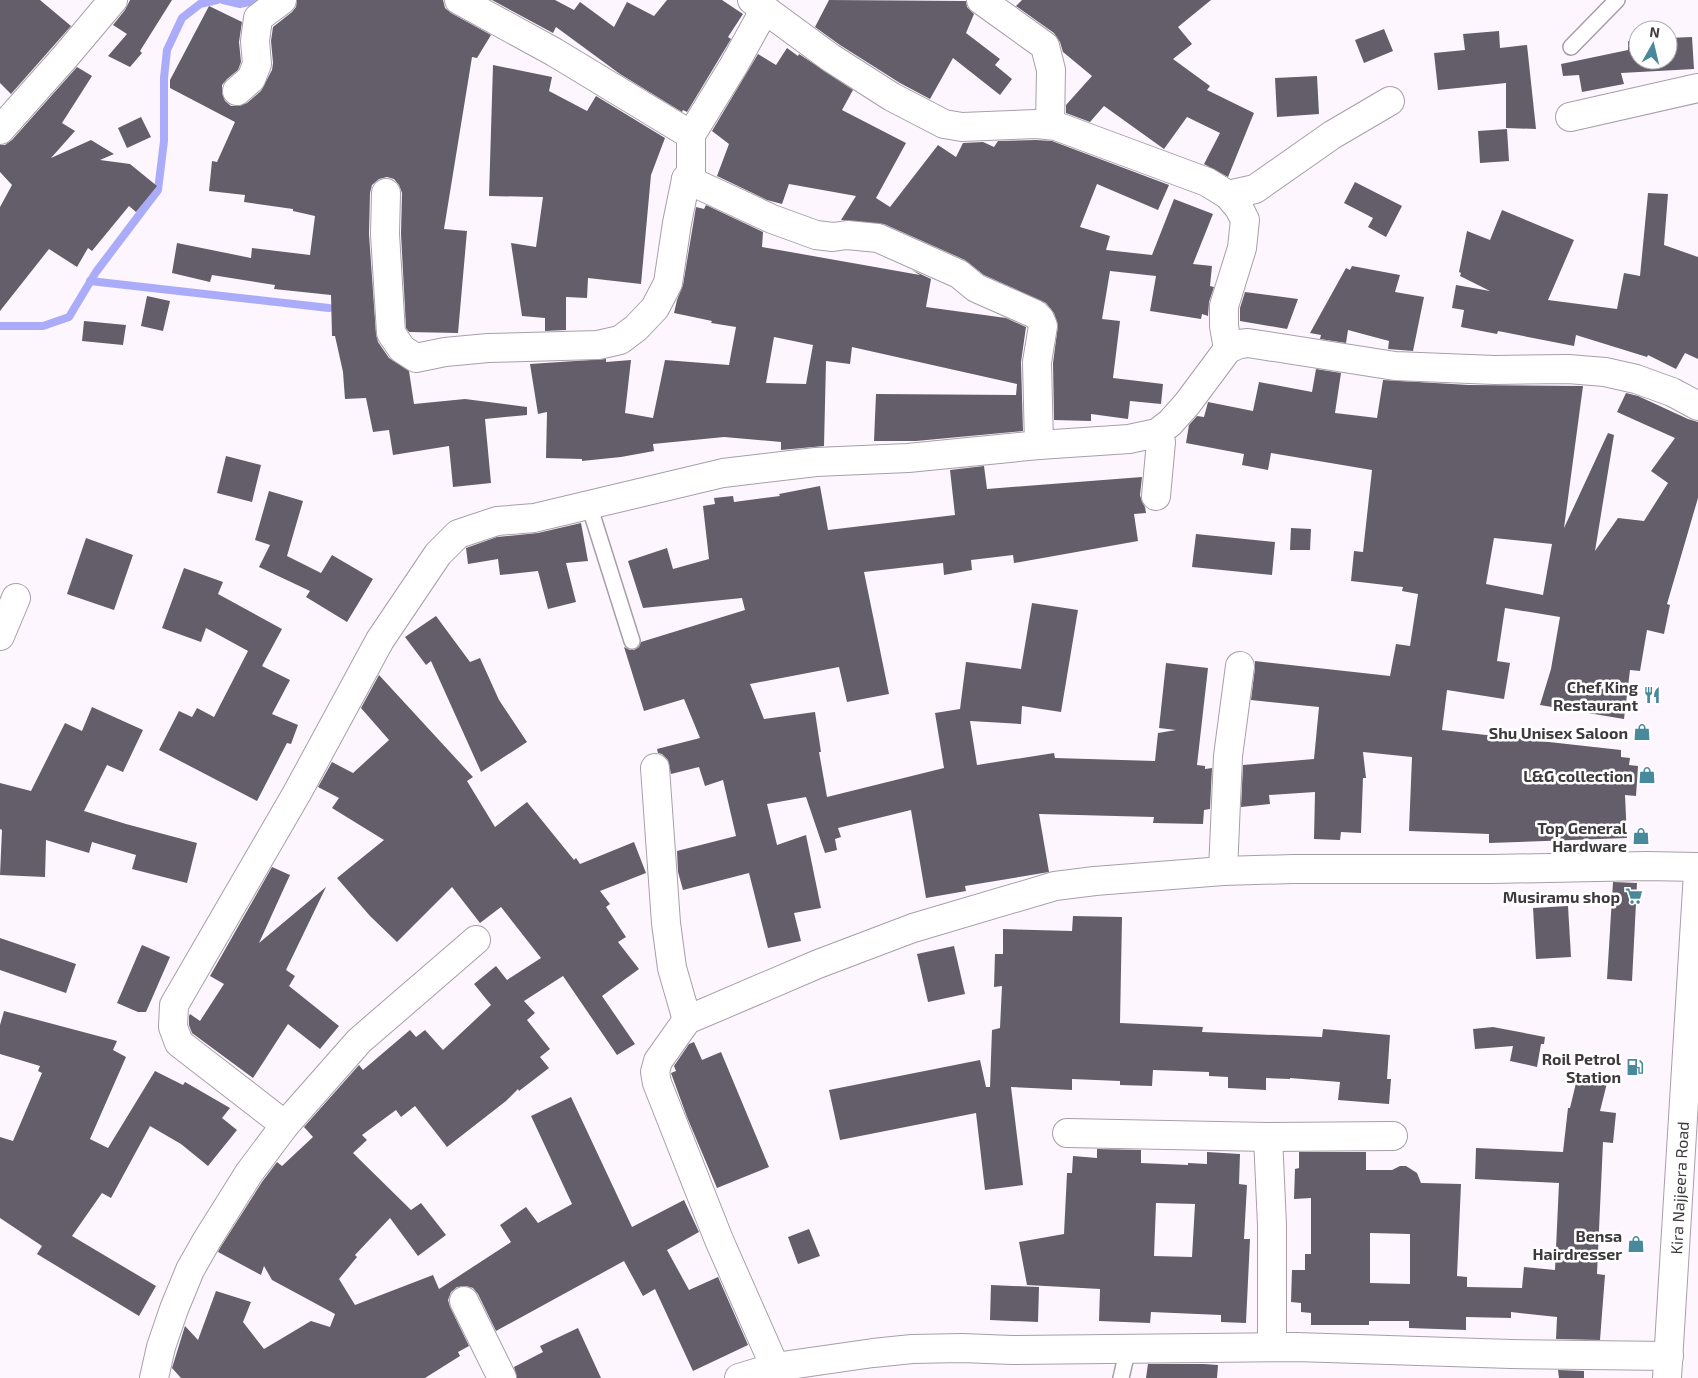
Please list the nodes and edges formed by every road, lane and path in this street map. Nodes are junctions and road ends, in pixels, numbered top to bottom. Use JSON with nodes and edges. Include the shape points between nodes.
{"nodes":[{"id":1,"x":112,"y":0,"type":"edge"},
{"id":2,"x":282,"y":0,"type":"edge"},
{"id":3,"x":458,"y":0,"type":"edge"},
{"id":4,"x":981,"y":0,"type":"edge"},
{"id":5,"x":1617,"y":0,"type":"edge"},
{"id":6,"x":758,"y":4,"type":"edge"},
{"id":7,"x":1570,"y":47,"type":"dead end"},
{"id":8,"x":1698,"y":88,"type":"edge"},
{"id":9,"x":237,"y":91,"type":"dead end"},
{"id":10,"x":1390,"y":100,"type":"dead end"},
{"id":11,"x":9,"y":102,"type":"edge"},
{"id":12,"x":1570,"y":117,"type":"dead end"},
{"id":13,"x":1050,"y":125,"type":"junction"},
{"id":14,"x":0,"y":130,"type":"edge"},
{"id":15,"x":691,"y":135,"type":"junction"},
{"id":16,"x":686,"y":179,"type":"junction"},
{"id":17,"x":386,"y":193,"type":"dead end"},
{"id":18,"x":1228,"y":195,"type":"junction"},
{"id":19,"x":1228,"y":349,"type":"junction"},
{"id":20,"x":1698,"y":406,"type":"edge"},
{"id":21,"x":1157,"y":433,"type":"junction"},
{"id":22,"x":1039,"y":445,"type":"junction"},
{"id":23,"x":1156,"y":496,"type":"dead end"},
{"id":24,"x":589,"y":505,"type":"junction"},
{"id":25,"x":16,"y":598,"type":"dead end"},
{"id":26,"x":0,"y":636,"type":"edge"},
{"id":27,"x":632,"y":642,"type":"dead end"},
{"id":28,"x":1240,"y":666,"type":"dead end"},
{"id":29,"x":655,"y":768,"type":"dead end"},
{"id":30,"x":1698,"y":867,"type":"edge"},
{"id":31,"x":1223,"y":871,"type":"junction"},
{"id":32,"x":1698,"y":873,"type":"edge"},
{"id":33,"x":476,"y":940,"type":"dead end"},
{"id":34,"x":1695,"y":972,"type":"edge"},
{"id":35,"x":688,"y":1020,"type":"junction"},
{"id":36,"x":285,"y":1125,"type":"junction"},
{"id":37,"x":1067,"y":1133,"type":"dead end"},
{"id":38,"x":1393,"y":1136,"type":"dead end"},
{"id":39,"x":1268,"y":1137,"type":"junction"},
{"id":40,"x":464,"y":1301,"type":"dead end"},
{"id":41,"x":1272,"y":1347,"type":"junction"},
{"id":42,"x":1128,"y":1348,"type":"junction"},
{"id":43,"x":775,"y":1367,"type":"junction"},
{"id":44,"x":1668,"y":1367,"type":"edge"},
{"id":45,"x":154,"y":1378,"type":"edge"},
{"id":46,"x":502,"y":1378,"type":"edge"},
{"id":47,"x":739,"y":1378,"type":"edge"},
{"id":48,"x":1121,"y":1378,"type":"edge"}],
"edges":[{"from":1,"to":11,"type":"street","via":[[65,57]]},
{"from":2,"to":9,"type":"street","via":[[258,18],[257,64],[250,79]]},
{"from":3,"to":15,"type":"street","via":[[554,52]]},
{"from":4,"to":13,"type":"street","via":[[1045,46],[1051,70]]},
{"from":5,"to":7,"type":"lane"},
{"from":6,"to":13,"type":"street","via":[[831,58],[892,97],[944,124],[962,127]]},
{"from":6,"to":15,"type":"street","via":[[734,66]]},
{"from":8,"to":12,"type":"street"},
{"from":10,"to":18,"type":"street","via":[[1332,135],[1255,189]]},
{"from":11,"to":14,"type":"street"},
{"from":13,"to":18,"type":"street","via":[[1207,182]]},
{"from":15,"to":16,"type":"street","via":[[691,174]]},
{"from":16,"to":17,"type":"street","via":[[668,283],[656,308],[620,340],[598,345],[488,348],[416,358],[402,350],[391,333]]},
{"from":16,"to":22,"type":"street","via":[[772,219],[816,235],[878,238],[959,274],[976,288],[1035,314],[1043,326],[1038,362]]},
{"from":18,"to":19,"type":"street","via":[[1245,220],[1242,248],[1224,306]]},
{"from":19,"to":20,"type":"street","via":[[1248,343],[1395,366],[1605,372],[1645,382]]},
{"from":19,"to":21,"type":"street","via":[[1187,404]]},
{"from":21,"to":22,"type":"street","via":[[1129,439]]},
{"from":21,"to":23,"type":"street","via":[[1161,442]]},
{"from":22,"to":24,"type":"street","via":[[908,458],[816,462],[723,473]]},
{"from":24,"to":27,"type":"lane"},
{"from":24,"to":36,"type":"street","via":[[534,518],[497,521],[458,534],[438,554],[380,640],[174,1005],[173,1027],[179,1043]]},
{"from":25,"to":26,"type":"street"},
{"from":28,"to":31,"type":"street","via":[[1228,756]]},
{"from":29,"to":35,"type":"street","via":[[666,923],[672,968]]},
{"from":30,"to":31,"type":"street"},
{"from":31,"to":35,"type":"street","via":[[1055,886],[913,928],[818,964]]},
{"from":32,"to":34,"type":"street","name":"Kira Najjeera Road"},
{"from":33,"to":36,"type":"street","via":[[358,1040]]},
{"from":34,"to":44,"type":"street","name":"Kira Najjeera Road"},
{"from":35,"to":43,"type":"street","via":[[658,1061],[657,1083],[719,1240]]},
{"from":36,"to":45,"type":"street","via":[[249,1173],[190,1270],[168,1328]]},
{"from":37,"to":39,"type":"street"},
{"from":38,"to":39,"type":"street"},
{"from":39,"to":41,"type":"street"},
{"from":40,"to":46,"type":"street"},
{"from":41,"to":42,"type":"street"},
{"from":41,"to":44,"type":"street","via":[[1511,1354]]},
{"from":42,"to":43,"type":"street","via":[[912,1349]]},
{"from":42,"to":48,"type":"lane"},
{"from":43,"to":47,"type":"street"}]}
